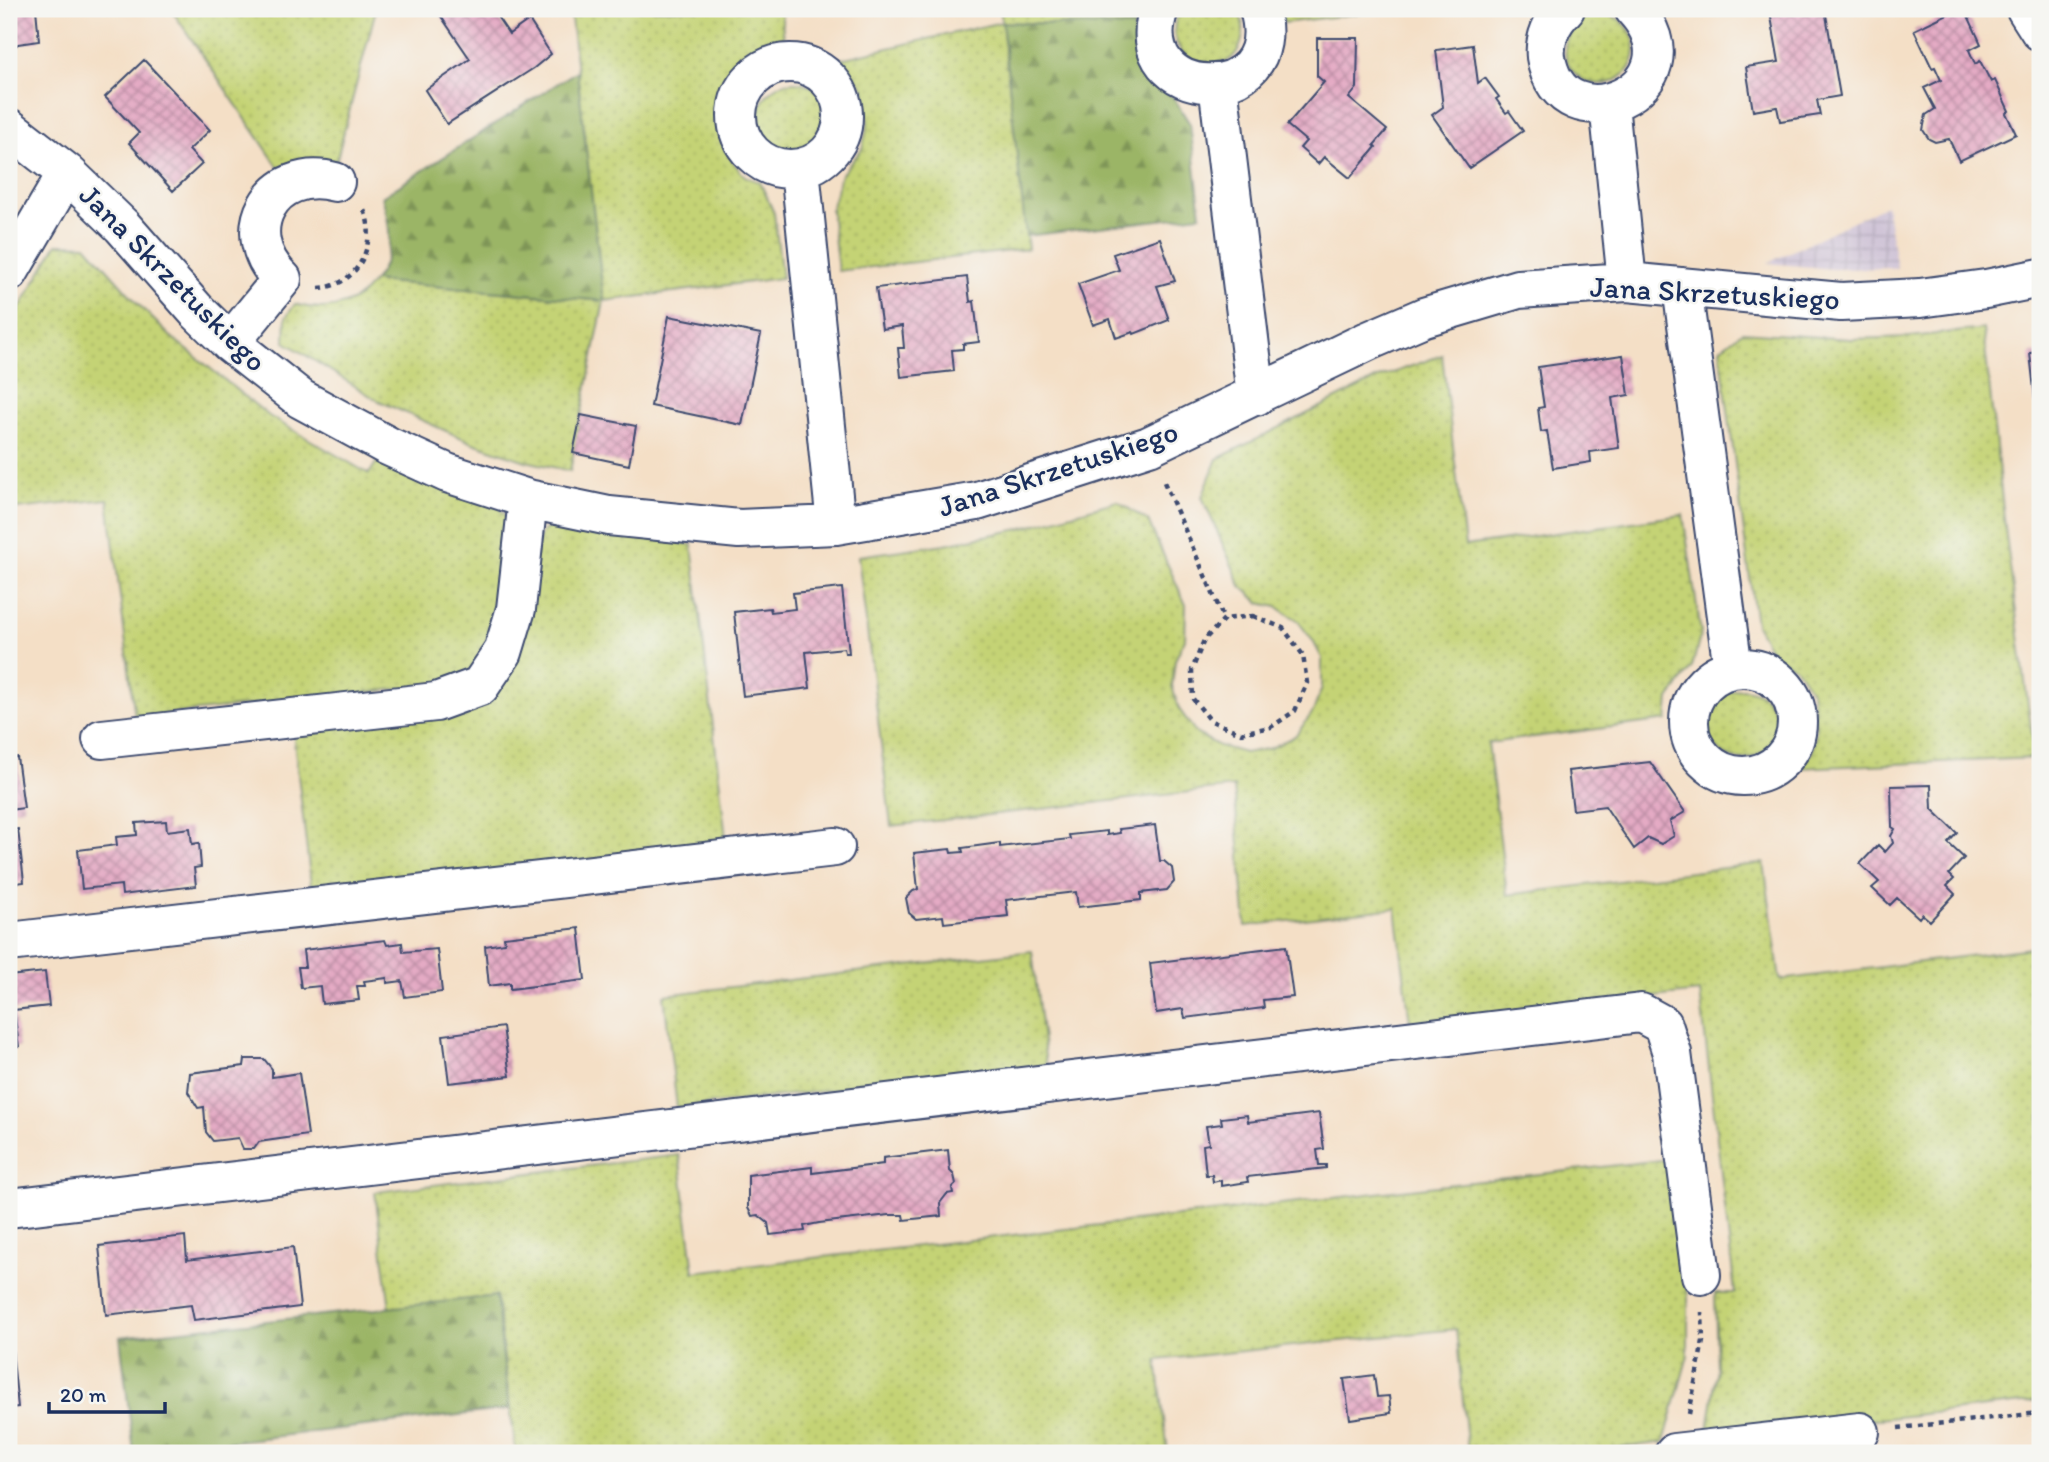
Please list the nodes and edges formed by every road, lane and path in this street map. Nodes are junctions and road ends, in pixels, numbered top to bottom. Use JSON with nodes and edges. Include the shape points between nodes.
{"nodes":[{"id":1,"x":1158,"y":9,"type":"edge"},
{"id":2,"x":1259,"y":9,"type":"edge"},
{"id":3,"x":1565,"y":9,"type":"edge"},
{"id":4,"x":1634,"y":9,"type":"edge"},
{"id":5,"x":2026,"y":9,"type":"edge"},
{"id":6,"x":2040,"y":31,"type":"edge"},
{"id":7,"x":1218,"y":84,"type":"junction"},
{"id":8,"x":1609,"y":104,"type":"junction"},
{"id":9,"x":9,"y":128,"type":"edge"},
{"id":10,"x":800,"y":170,"type":"dead end"},
{"id":11,"x":67,"y":173,"type":"junction"},
{"id":12,"x":335,"y":182,"type":"joint"},
{"id":13,"x":9,"y":272,"type":"edge"},
{"id":14,"x":2040,"y":278,"type":"edge"},
{"id":15,"x":282,"y":279,"type":"junction"},
{"id":16,"x":1627,"y":282,"type":"junction"},
{"id":17,"x":1682,"y":287,"type":"junction"},
{"id":18,"x":230,"y":343,"type":"junction"},
{"id":19,"x":1256,"y":396,"type":"junction"},
{"id":20,"x":1149,"y":446,"type":"junction"},
{"id":21,"x":528,"y":499,"type":"junction"},
{"id":22,"x":836,"y":525,"type":"junction"},
{"id":23,"x":1224,"y":619,"type":"junction"},
{"id":24,"x":1733,"y":669,"type":"dead end"},
{"id":25,"x":102,"y":739,"type":"dead end"},
{"id":26,"x":835,"y":847,"type":"dead end"},
{"id":27,"x":9,"y":942,"type":"edge"},
{"id":28,"x":9,"y":1208,"type":"edge"},
{"id":29,"x":1701,"y":1275,"type":"joint"},
{"id":30,"x":2040,"y":1413,"type":"edge"},
{"id":31,"x":1860,"y":1432,"type":"joint"},
{"id":32,"x":1678,"y":1453,"type":"edge"}],
"edges":[{"from":1,"to":7,"type":"street","via":[[1154,27],[1161,58],[1186,79]]},
{"from":2,"to":7,"type":"street","via":[[1263,37],[1259,50],[1243,72]]},
{"from":3,"to":8,"type":"street","via":[[1549,31],[1548,69],[1568,95],[1587,103]]},
{"from":4,"to":8,"type":"street","via":[[1653,42],[1652,60],[1641,85]]},
{"from":5,"to":6,"type":"street"},
{"from":7,"to":19,"type":"street"},
{"from":8,"to":16,"type":"street"},
{"from":9,"to":11,"type":"street","name":"Jana Skrzetuskiego"},
{"from":10,"to":22,"type":"street"},
{"from":11,"to":13,"type":"street"},
{"from":11,"to":18,"type":"street","name":"Jana Skrzetuskiego"},
{"from":12,"to":15,"type":"street","via":[[301,180],[270,201],[259,238],[264,256]]},
{"from":12,"to":15,"type":"path","via":[[358,200],[366,214],[369,244],[363,260],[341,282],[326,288]]},
{"from":14,"to":17,"type":"street","name":"Jana Skrzetuskiego","via":[[1920,298],[1841,302]]},
{"from":15,"to":18,"type":"street"},
{"from":16,"to":17,"type":"street","name":"Jana Skrzetuskiego"},
{"from":16,"to":19,"type":"street","name":"Jana Skrzetuskiego","via":[[1518,289],[1424,317]]},
{"from":17,"to":24,"type":"street"},
{"from":18,"to":21,"type":"street","name":"Jana Skrzetuskiego","via":[[300,399],[388,446],[447,473]]},
{"from":19,"to":20,"type":"street","name":"Jana Skrzetuskiego"},
{"from":20,"to":22,"type":"street","name":"Jana Skrzetuskiego","via":[[977,501]]},
{"from":20,"to":23,"type":"path"},
{"from":21,"to":22,"type":"street","name":"Jana Skrzetuskiego","via":[[610,516],[739,529]]},
{"from":21,"to":25,"type":"street","via":[[516,609],[503,652],[480,686],[436,702]]},
{"from":23,"to":23,"type":"path","via":[[1204,640],[1192,670],[1193,699],[1211,721],[1241,733],[1271,727],[1295,711],[1307,683],[1303,655],[1283,628],[1253,616]]},
{"from":26,"to":27,"type":"street"},
{"from":28,"to":29,"type":"street","via":[[1642,1013],[1663,1025],[1672,1053]]},
{"from":29,"to":32,"type":"path","via":[[1703,1341]]},
{"from":30,"to":31,"type":"path"},
{"from":31,"to":32,"type":"street"}]}
